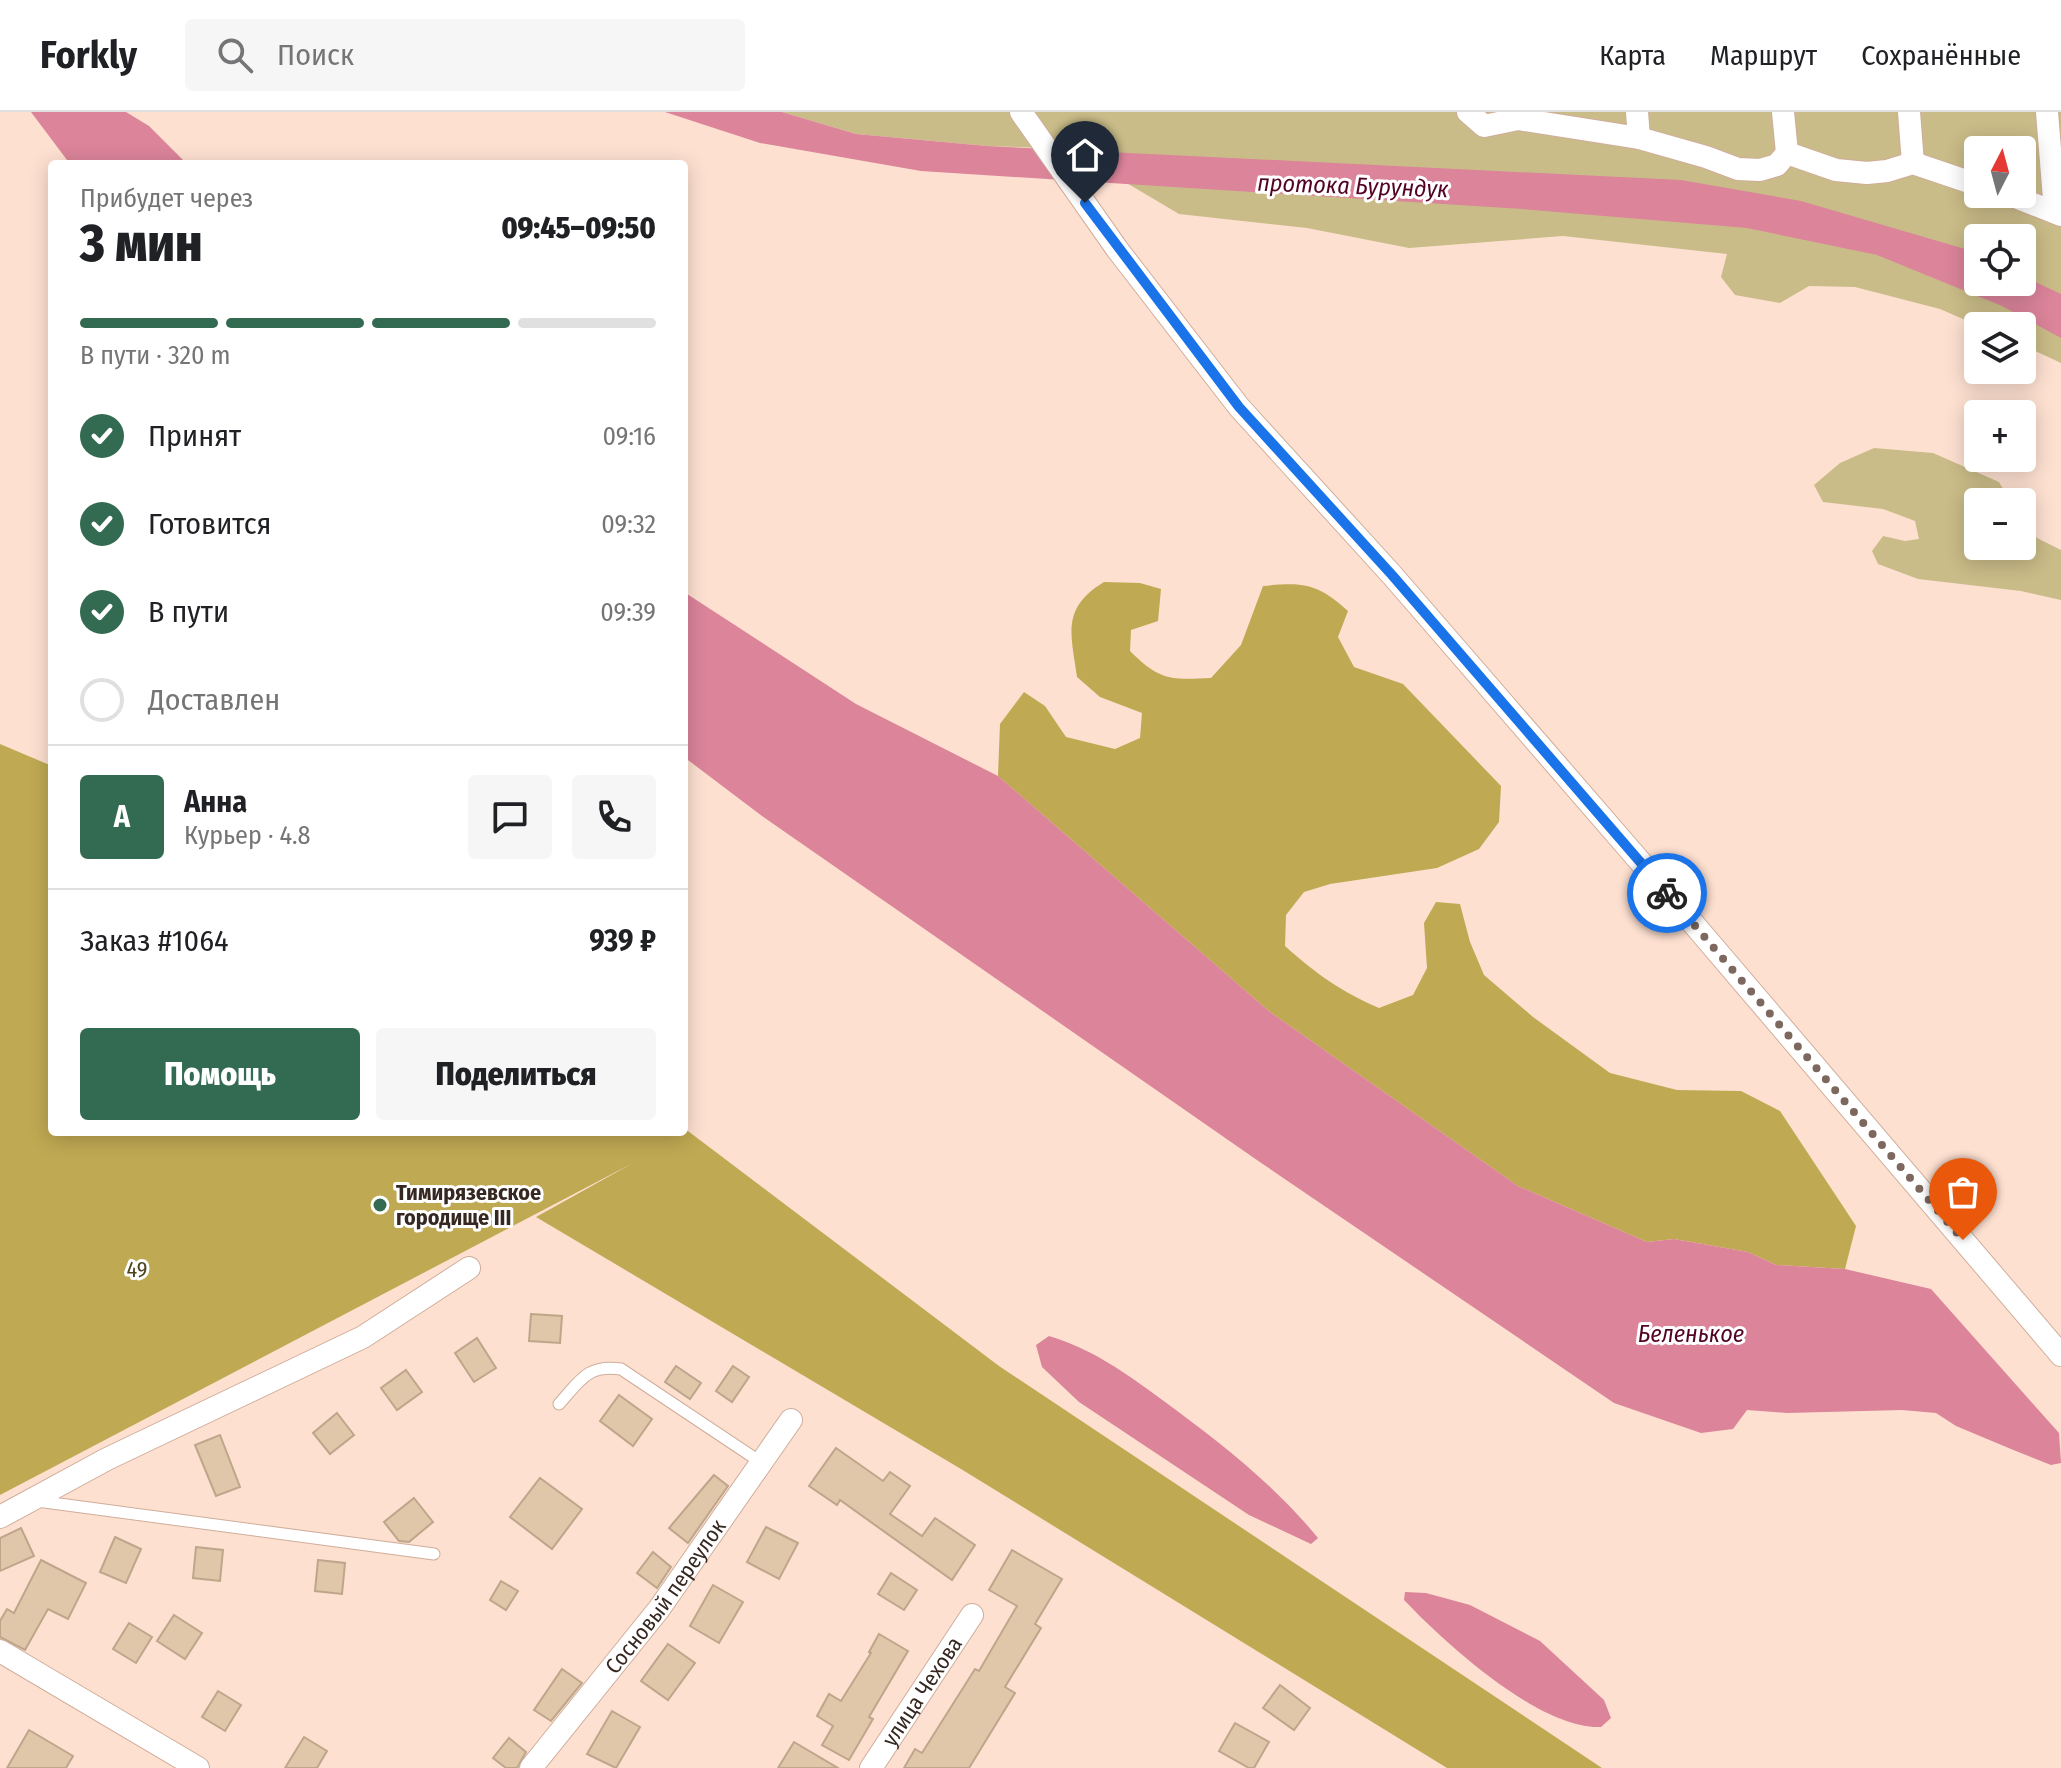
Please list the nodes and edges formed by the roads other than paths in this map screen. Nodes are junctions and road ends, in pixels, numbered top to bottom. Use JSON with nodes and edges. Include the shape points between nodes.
{"nodes":[{"id":1,"x":1021,"y":112,"type":"edge"},
{"id":2,"x":1468,"y":112,"type":"edge"},
{"id":3,"x":1637,"y":112,"type":"edge"},
{"id":4,"x":1783,"y":112,"type":"edge"},
{"id":5,"x":1909,"y":112,"type":"edge"},
{"id":6,"x":2047,"y":112,"type":"edge"},
{"id":7,"x":1639,"y":138,"type":"junction"},
{"id":8,"x":1787,"y":153,"type":"junction"},
{"id":9,"x":1913,"y":163,"type":"junction"},
{"id":10,"x":1964,"y":180,"type":"edge"},
{"id":11,"x":2036,"y":205,"type":"edge"},
{"id":12,"x":2058,"y":213,"type":"edge"},
{"id":13,"x":469,"y":1268,"type":"dead end"},
{"id":14,"x":2061,"y":1355,"type":"edge"},
{"id":15,"x":559,"y":1404,"type":"dead end"},
{"id":16,"x":791,"y":1420,"type":"dead end"},
{"id":17,"x":762,"y":1463,"type":"junction"},
{"id":18,"x":33,"y":1500,"type":"junction"},
{"id":19,"x":0,"y":1517,"type":"edge"},
{"id":20,"x":434,"y":1554,"type":"dead end"},
{"id":21,"x":972,"y":1615,"type":"dead end"},
{"id":22,"x":0,"y":1651,"type":"edge"},
{"id":23,"x":198,"y":1768,"type":"edge"},
{"id":24,"x":531,"y":1768,"type":"edge"},
{"id":25,"x":871,"y":1768,"type":"edge"}],
"edges":[{"from":1,"to":14,"type":"street","via":[[1117,249],[1239,407],[1434,623]]},
{"from":2,"to":7,"type":"street","via":[[1484,126],[1518,119]]},
{"from":3,"to":7,"type":"street"},
{"from":4,"to":8,"type":"street"},
{"from":5,"to":9,"type":"street"},
{"from":6,"to":12,"type":"street"},
{"from":7,"to":8,"type":"street","via":[[1738,169],[1777,165]]},
{"from":8,"to":9,"type":"street","via":[[1836,170],[1867,173]]},
{"from":9,"to":10,"type":"street"},
{"from":11,"to":12,"type":"street"},
{"from":13,"to":18,"type":"street","via":[[363,1337]]},
{"from":15,"to":17,"type":"lane","via":[[590,1371],[621,1369]]},
{"from":16,"to":17,"type":"street","name":"Сосновый переулок"},
{"from":17,"to":24,"type":"street","name":"Сосновый переулок","via":[[659,1609]]},
{"from":18,"to":19,"type":"street"},
{"from":18,"to":20,"type":"lane"},
{"from":21,"to":25,"type":"street","name":"улица Чехова"},
{"from":22,"to":23,"type":"street"}]}
